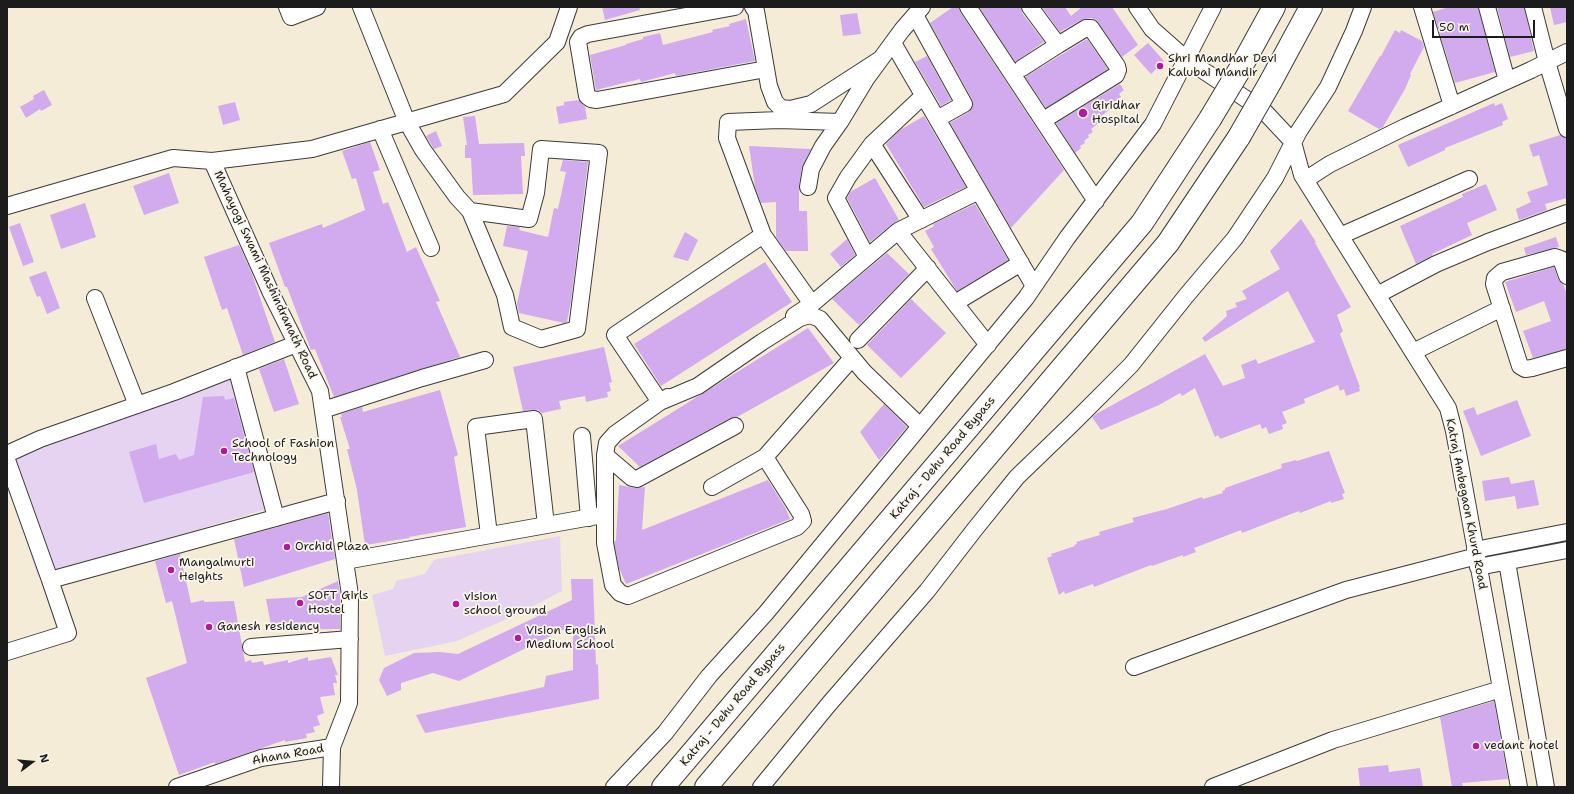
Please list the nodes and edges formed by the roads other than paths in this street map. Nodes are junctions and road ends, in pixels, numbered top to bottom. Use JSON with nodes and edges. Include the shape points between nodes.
{"nodes":[{"id":1,"x":286,"y":7,"type":"edge"},
{"id":2,"x":317,"y":7,"type":"edge"},
{"id":3,"x":361,"y":7,"type":"edge"},
{"id":4,"x":569,"y":7,"type":"edge"},
{"id":5,"x":735,"y":7,"type":"edge"},
{"id":6,"x":753,"y":7,"type":"edge"},
{"id":7,"x":968,"y":7,"type":"edge"},
{"id":8,"x":1030,"y":7,"type":"edge"},
{"id":9,"x":1137,"y":7,"type":"edge"},
{"id":10,"x":1213,"y":7,"type":"edge"},
{"id":11,"x":1274,"y":7,"type":"edge"},
{"id":12,"x":1311,"y":7,"type":"edge"},
{"id":13,"x":1362,"y":7,"type":"edge"},
{"id":14,"x":1422,"y":7,"type":"edge"},
{"id":15,"x":1487,"y":7,"type":"edge"},
{"id":16,"x":1533,"y":7,"type":"edge"},
{"id":17,"x":918,"y":11,"type":"edge"},
{"id":18,"x":893,"y":43,"type":"junction"},
{"id":19,"x":1058,"y":45,"type":"junction"},
{"id":20,"x":1567,"y":52,"type":"edge"},
{"id":21,"x":1186,"y":59,"type":"junction"},
{"id":22,"x":879,"y":60,"type":"junction"},
{"id":23,"x":1547,"y":62,"type":"junction"},
{"id":24,"x":1022,"y":68,"type":"dead end"},
{"id":25,"x":766,"y":69,"type":"junction"},
{"id":26,"x":1507,"y":81,"type":"junction"},
{"id":27,"x":923,"y":96,"type":"junction"},
{"id":28,"x":1452,"y":106,"type":"junction"},
{"id":29,"x":1050,"y":116,"type":"dead end"},
{"id":30,"x":937,"y":119,"type":"junction"},
{"id":31,"x":407,"y":122,"type":"junction"},
{"id":32,"x":840,"y":122,"type":"junction"},
{"id":33,"x":1567,"y":129,"type":"edge"},
{"id":34,"x":380,"y":130,"type":"junction"},
{"id":35,"x":1293,"y":142,"type":"junction"},
{"id":36,"x":872,"y":144,"type":"junction"},
{"id":37,"x":212,"y":161,"type":"junction"},
{"id":38,"x":1469,"y":179,"type":"dead end"},
{"id":39,"x":1305,"y":180,"type":"junction"},
{"id":40,"x":808,"y":187,"type":"dead end"},
{"id":41,"x":979,"y":191,"type":"junction"},
{"id":42,"x":1096,"y":201,"type":"junction"},
{"id":43,"x":7,"y":206,"type":"edge"},
{"id":44,"x":470,"y":211,"type":"junction"},
{"id":45,"x":1567,"y":213,"type":"edge"},
{"id":46,"x":921,"y":220,"type":"junction"},
{"id":47,"x":898,"y":231,"type":"junction"},
{"id":48,"x":764,"y":235,"type":"junction"},
{"id":49,"x":1340,"y":236,"type":"junction"},
{"id":50,"x":431,"y":248,"type":"dead end"},
{"id":51,"x":868,"y":257,"type":"junction"},
{"id":52,"x":1021,"y":263,"type":"junction"},
{"id":53,"x":928,"y":268,"type":"junction"},
{"id":54,"x":1567,"y":276,"type":"edge"},
{"id":55,"x":1034,"y":286,"type":"junction"},
{"id":56,"x":1377,"y":295,"type":"junction"},
{"id":57,"x":95,"y":298,"type":"dead end"},
{"id":58,"x":955,"y":303,"type":"junction"},
{"id":59,"x":812,"y":304,"type":"junction"},
{"id":60,"x":1502,"y":308,"type":"junction"},
{"id":61,"x":858,"y":340,"type":"dead end"},
{"id":62,"x":296,"y":344,"type":"junction"},
{"id":63,"x":988,"y":345,"type":"junction"},
{"id":64,"x":1413,"y":352,"type":"junction"},
{"id":65,"x":852,"y":358,"type":"junction"},
{"id":66,"x":1567,"y":358,"type":"edge"},
{"id":67,"x":485,"y":360,"type":"dead end"},
{"id":68,"x":236,"y":367,"type":"junction"},
{"id":69,"x":660,"y":402,"type":"junction"},
{"id":70,"x":137,"y":405,"type":"junction"},
{"id":71,"x":323,"y":410,"type":"junction"},
{"id":72,"x":735,"y":426,"type":"dead end"},
{"id":73,"x":920,"y":426,"type":"junction"},
{"id":74,"x":582,"y":436,"type":"dead end"},
{"id":75,"x":7,"y":454,"type":"edge"},
{"id":76,"x":605,"y":455,"type":"junction"},
{"id":77,"x":765,"y":457,"type":"junction"},
{"id":78,"x":7,"y":460,"type":"edge"},
{"id":79,"x":712,"y":487,"type":"dead end"},
{"id":80,"x":337,"y":500,"type":"junction"},
{"id":81,"x":276,"y":518,"type":"junction"},
{"id":82,"x":546,"y":525,"type":"junction"},
{"id":83,"x":1567,"y":532,"type":"edge"},
{"id":84,"x":489,"y":536,"type":"junction"},
{"id":85,"x":1567,"y":550,"type":"edge"},
{"id":86,"x":1477,"y":558,"type":"junction"},
{"id":87,"x":346,"y":561,"type":"junction"},
{"id":88,"x":1507,"y":562,"type":"junction"},
{"id":89,"x":50,"y":580,"type":"junction"},
{"id":90,"x":350,"y":639,"type":"junction"},
{"id":91,"x":251,"y":647,"type":"dead end"},
{"id":92,"x":7,"y":652,"type":"edge"},
{"id":93,"x":1134,"y":667,"type":"dead end"},
{"id":94,"x":1501,"y":689,"type":"junction"},
{"id":95,"x":332,"y":747,"type":"junction"},
{"id":96,"x":177,"y":787,"type":"edge"},
{"id":97,"x":331,"y":787,"type":"edge"},
{"id":98,"x":614,"y":787,"type":"edge"},
{"id":99,"x":663,"y":787,"type":"edge"},
{"id":100,"x":706,"y":787,"type":"edge"},
{"id":101,"x":761,"y":787,"type":"edge"},
{"id":102,"x":1213,"y":787,"type":"edge"},
{"id":103,"x":1519,"y":787,"type":"edge"},
{"id":104,"x":1546,"y":787,"type":"edge"}],
"edges":[{"from":1,"to":2,"type":"street","via":[[291,17]]},
{"from":3,"to":31,"type":"street"},
{"from":4,"to":31,"type":"street","name":"Mahayogi Swami Mashindranath Road","via":[[557,42],[504,94]]},
{"from":5,"to":25,"type":"street","via":[[581,37],[578,42],[587,96],[597,100]]},
{"from":6,"to":25,"type":"street","via":[[756,11]]},
{"from":7,"to":42,"type":"street"},
{"from":8,"to":19,"type":"street"},
{"from":9,"to":21,"type":"street","via":[[1152,30]]},
{"from":10,"to":21,"type":"street"},
{"from":11,"to":99,"type":"highway","name":"Katraj - Dehu Road Bypass","bridge":true,"via":[[1210,119],[1142,223]]},
{"from":12,"to":100,"type":"highway","bridge":true,"via":[[1239,137],[1168,243]]},
{"from":13,"to":35,"type":"street","via":[[1354,31],[1328,87]]},
{"from":14,"to":28,"type":"street"},
{"from":15,"to":26,"type":"street"},
{"from":16,"to":23,"type":"street"},
{"from":17,"to":18,"type":"street"},
{"from":17,"to":30,"type":"street","via":[[964,104]]},
{"from":18,"to":22,"type":"street"},
{"from":18,"to":27,"type":"street"},
{"from":19,"to":24,"type":"street"},
{"from":19,"to":29,"type":"street","via":[[1090,28],[1118,70],[1116,75]]},
{"from":20,"to":23,"type":"street"},
{"from":21,"to":35,"type":"street","via":[[1264,111]]},
{"from":21,"to":42,"type":"street","via":[[1153,124]]},
{"from":22,"to":25,"type":"street","via":[[811,104],[790,109],[781,108],[775,102]]},
{"from":22,"to":32,"type":"street"},
{"from":23,"to":26,"type":"street"},
{"from":23,"to":33,"type":"street"},
{"from":26,"to":28,"type":"street"},
{"from":27,"to":30,"type":"street"},
{"from":27,"to":36,"type":"street"},
{"from":28,"to":39,"type":"street","via":[[1330,164]]},
{"from":30,"to":41,"type":"street"},
{"from":31,"to":34,"type":"street","name":"Mahayogi Swami Mashindranath Road"},
{"from":31,"to":44,"type":"street","via":[[423,150]]},
{"from":32,"to":40,"type":"street","via":[[811,169]]},
{"from":32,"to":48,"type":"street","via":[[728,122],[727,138]]},
{"from":34,"to":37,"type":"street","name":"Mahayogi Swami Mashindranath Road","via":[[312,149]]},
{"from":34,"to":50,"type":"street"},
{"from":35,"to":39,"type":"street","name":"Katraj Ambegaon Khurd Road"},
{"from":35,"to":101,"type":"street","via":[[1275,178],[1235,238],[1131,364],[1017,477],[927,591]]},
{"from":36,"to":46,"type":"street"},
{"from":36,"to":51,"type":"street","via":[[848,176],[836,198]]},
{"from":37,"to":43,"type":"street","via":[[173,158]]},
{"from":37,"to":62,"type":"street","name":"Mahayogi Swami Mashindranath Road"},
{"from":38,"to":49,"type":"street"},
{"from":39,"to":49,"type":"street","name":"Katraj Ambegaon Khurd Road"},
{"from":41,"to":46,"type":"street"},
{"from":41,"to":52,"type":"street"},
{"from":42,"to":55,"type":"street"},
{"from":44,"to":44,"type":"street","via":[[505,296],[512,328],[541,339],[577,329],[599,153],[541,149],[536,193],[529,219]]},
{"from":45,"to":56,"type":"street","via":[[1436,264]]},
{"from":46,"to":47,"type":"street"},
{"from":47,"to":51,"type":"street"},
{"from":47,"to":53,"type":"street"},
{"from":48,"to":59,"type":"street"},
{"from":48,"to":69,"type":"street","via":[[615,335]]},
{"from":49,"to":56,"type":"street","name":"Katraj Ambegaon Khurd Road"},
{"from":51,"to":59,"type":"street"},
{"from":52,"to":55,"type":"street"},
{"from":52,"to":58,"type":"street"},
{"from":53,"to":58,"type":"street"},
{"from":53,"to":61,"type":"street"},
{"from":54,"to":60,"type":"street","via":[[1561,259],[1555,257],[1502,272],[1495,278],[1494,284]]},
{"from":55,"to":63,"type":"street"},
{"from":56,"to":64,"type":"street","name":"Katraj Ambegaon Khurd Road"},
{"from":57,"to":70,"type":"street"},
{"from":58,"to":63,"type":"street"},
{"from":59,"to":69,"type":"street"},
{"from":60,"to":64,"type":"street"},
{"from":60,"to":66,"type":"street","via":[[1520,366],[1532,368]]},
{"from":62,"to":68,"type":"street"},
{"from":62,"to":71,"type":"street","name":"Mahayogi Swami Mashindranath Road","via":[[320,391]]},
{"from":63,"to":73,"type":"street"},
{"from":64,"to":86,"type":"street","name":"Katraj Ambegaon Khurd Road","via":[[1448,408]]},
{"from":65,"to":69,"type":"street","via":[[820,319],[810,315],[800,318],[698,386]]},
{"from":65,"to":73,"type":"street"},
{"from":65,"to":77,"type":"street"},
{"from":67,"to":71,"type":"street"},
{"from":68,"to":70,"type":"street"},
{"from":68,"to":81,"type":"street"},
{"from":69,"to":76,"type":"street","via":[[615,434],[607,443]]},
{"from":70,"to":75,"type":"street","via":[[40,439]]},
{"from":71,"to":80,"type":"street","name":"Mahayogi Swami Mashindranath Road"},
{"from":72,"to":76,"type":"street","via":[[637,479],[632,478]]},
{"from":73,"to":98,"type":"street","via":[[766,613],[709,676],[665,733]]},
{"from":74,"to":82,"type":"street","via":[[593,517]]},
{"from":76,"to":77,"type":"street","via":[[605,543],[613,585],[620,593],[628,596],[797,527],[803,521],[802,514]]},
{"from":77,"to":79,"type":"street"},
{"from":78,"to":89,"type":"street"},
{"from":80,"to":81,"type":"street"},
{"from":80,"to":87,"type":"street","name":"Mahayogi Swami Mashindranath Road"},
{"from":81,"to":89,"type":"street"},
{"from":82,"to":84,"type":"street"},
{"from":82,"to":84,"type":"street","via":[[534,419],[476,427]]},
{"from":83,"to":86,"type":"street"},
{"from":84,"to":87,"type":"street"},
{"from":85,"to":88,"type":"street"},
{"from":86,"to":88,"type":"street"},
{"from":86,"to":93,"type":"street","via":[[1346,590]]},
{"from":86,"to":94,"type":"street","name":"Katraj Ambegaon Khurd Road"},
{"from":87,"to":90,"type":"street","name":"Mahayogi Swami Mashindranath Road","via":[[350,595]]},
{"from":88,"to":104,"type":"street"},
{"from":89,"to":92,"type":"street","via":[[68,633]]},
{"from":90,"to":91,"type":"street"},
{"from":90,"to":95,"type":"street","name":"Mahayogi Swami Mashindranath Road","via":[[349,703]]},
{"from":94,"to":102,"type":"street","via":[[1333,740]]},
{"from":94,"to":103,"type":"street","name":"Katraj Ambegaon Khurd Road"},
{"from":95,"to":96,"type":"street","name":"Ahana Road","via":[[261,758]]},
{"from":95,"to":97,"type":"street","name":"Mahayogi Swami Mashindranath Road"}]}
